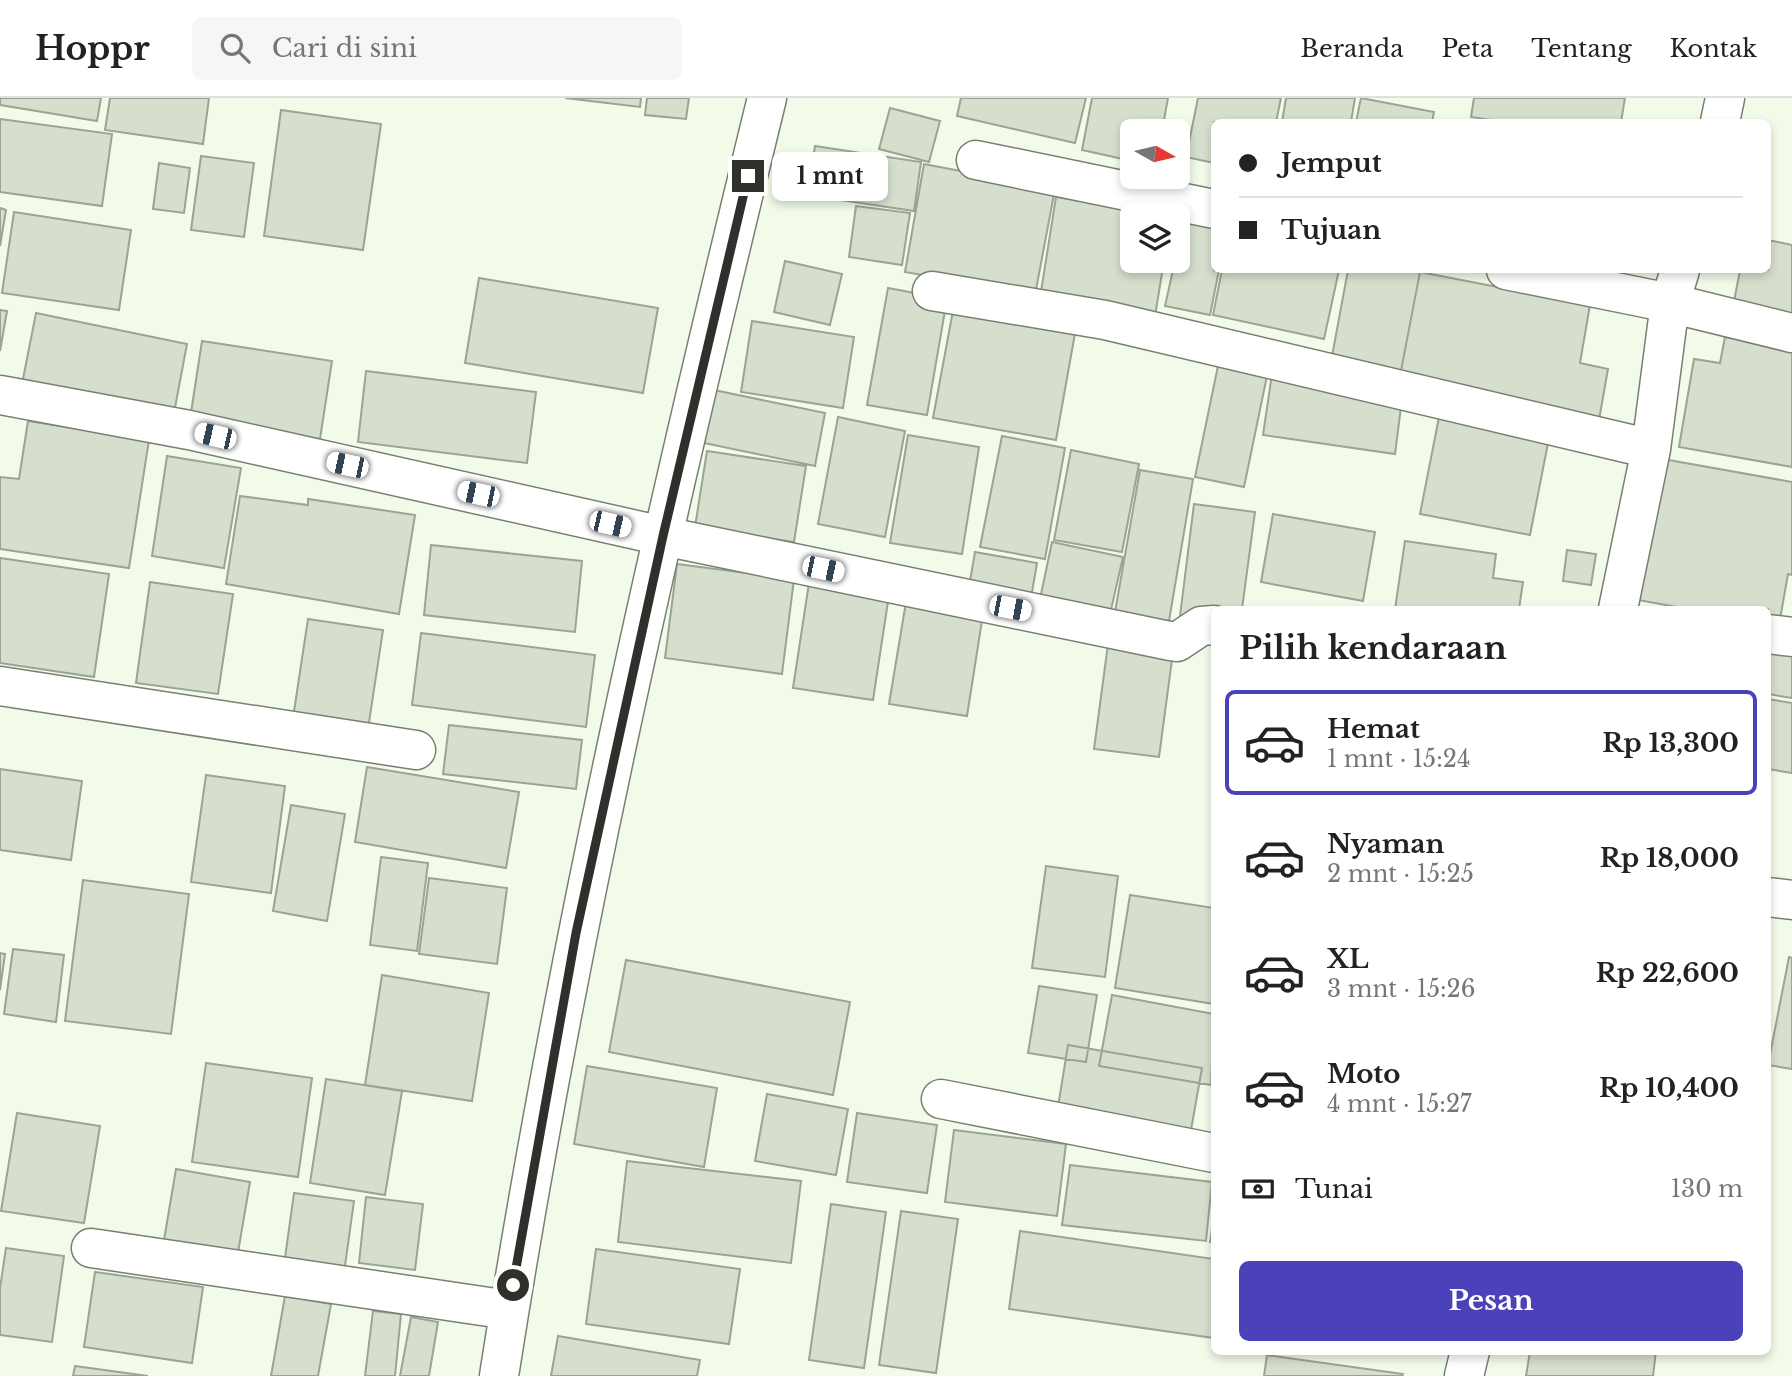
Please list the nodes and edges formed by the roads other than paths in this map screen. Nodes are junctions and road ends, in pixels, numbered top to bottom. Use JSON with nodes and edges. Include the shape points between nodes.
{"nodes":[{"id":1,"x":767,"y":98,"type":"edge"},
{"id":2,"x":1725,"y":98,"type":"edge"},
{"id":3,"x":1721,"y":119,"type":"edge"},
{"id":4,"x":976,"y":160,"type":"dead end"},
{"id":5,"x":1211,"y":208,"type":"edge"},
{"id":6,"x":1538,"y":273,"type":"edge"},
{"id":7,"x":1675,"y":286,"type":"edge"},
{"id":8,"x":932,"y":291,"type":"dead end"},
{"id":9,"x":1792,"y":333,"type":"edge"},
{"id":10,"x":0,"y":395,"type":"edge"},
{"id":11,"x":1651,"y":449,"type":"junction"},
{"id":12,"x":663,"y":536,"type":"junction"},
{"id":13,"x":1619,"y":606,"type":"edge"},
{"id":14,"x":1211,"y":625,"type":"edge"},
{"id":15,"x":1771,"y":634,"type":"edge"},
{"id":16,"x":1792,"y":637,"type":"edge"},
{"id":17,"x":0,"y":686,"type":"edge"},
{"id":18,"x":416,"y":750,"type":"dead end"},
{"id":19,"x":1771,"y":897,"type":"edge"},
{"id":20,"x":1792,"y":900,"type":"edge"},
{"id":21,"x":941,"y":1099,"type":"dead end"},
{"id":22,"x":1211,"y":1152,"type":"edge"},
{"id":23,"x":91,"y":1248,"type":"dead end"},
{"id":24,"x":509,"y":1310,"type":"junction"},
{"id":25,"x":1469,"y":1355,"type":"edge"},
{"id":26,"x":499,"y":1376,"type":"edge"},
{"id":27,"x":1464,"y":1376,"type":"edge"}],
"edges":[{"from":1,"to":12,"type":"street"},
{"from":2,"to":3,"type":"street"},
{"from":4,"to":5,"type":"street"},
{"from":6,"to":7,"type":"street"},
{"from":7,"to":9,"type":"street"},
{"from":7,"to":11,"type":"street"},
{"from":8,"to":11,"type":"street","via":[[1118,323]]},
{"from":10,"to":12,"type":"street","via":[[189,430]]},
{"from":11,"to":13,"type":"street"},
{"from":12,"to":14,"type":"street","via":[[1170,641]]},
{"from":12,"to":24,"type":"street","via":[[576,933]]},
{"from":15,"to":16,"type":"street"},
{"from":17,"to":18,"type":"street"},
{"from":19,"to":20,"type":"street"},
{"from":21,"to":22,"type":"street"},
{"from":23,"to":24,"type":"street"},
{"from":24,"to":26,"type":"street"},
{"from":25,"to":27,"type":"street"}]}
